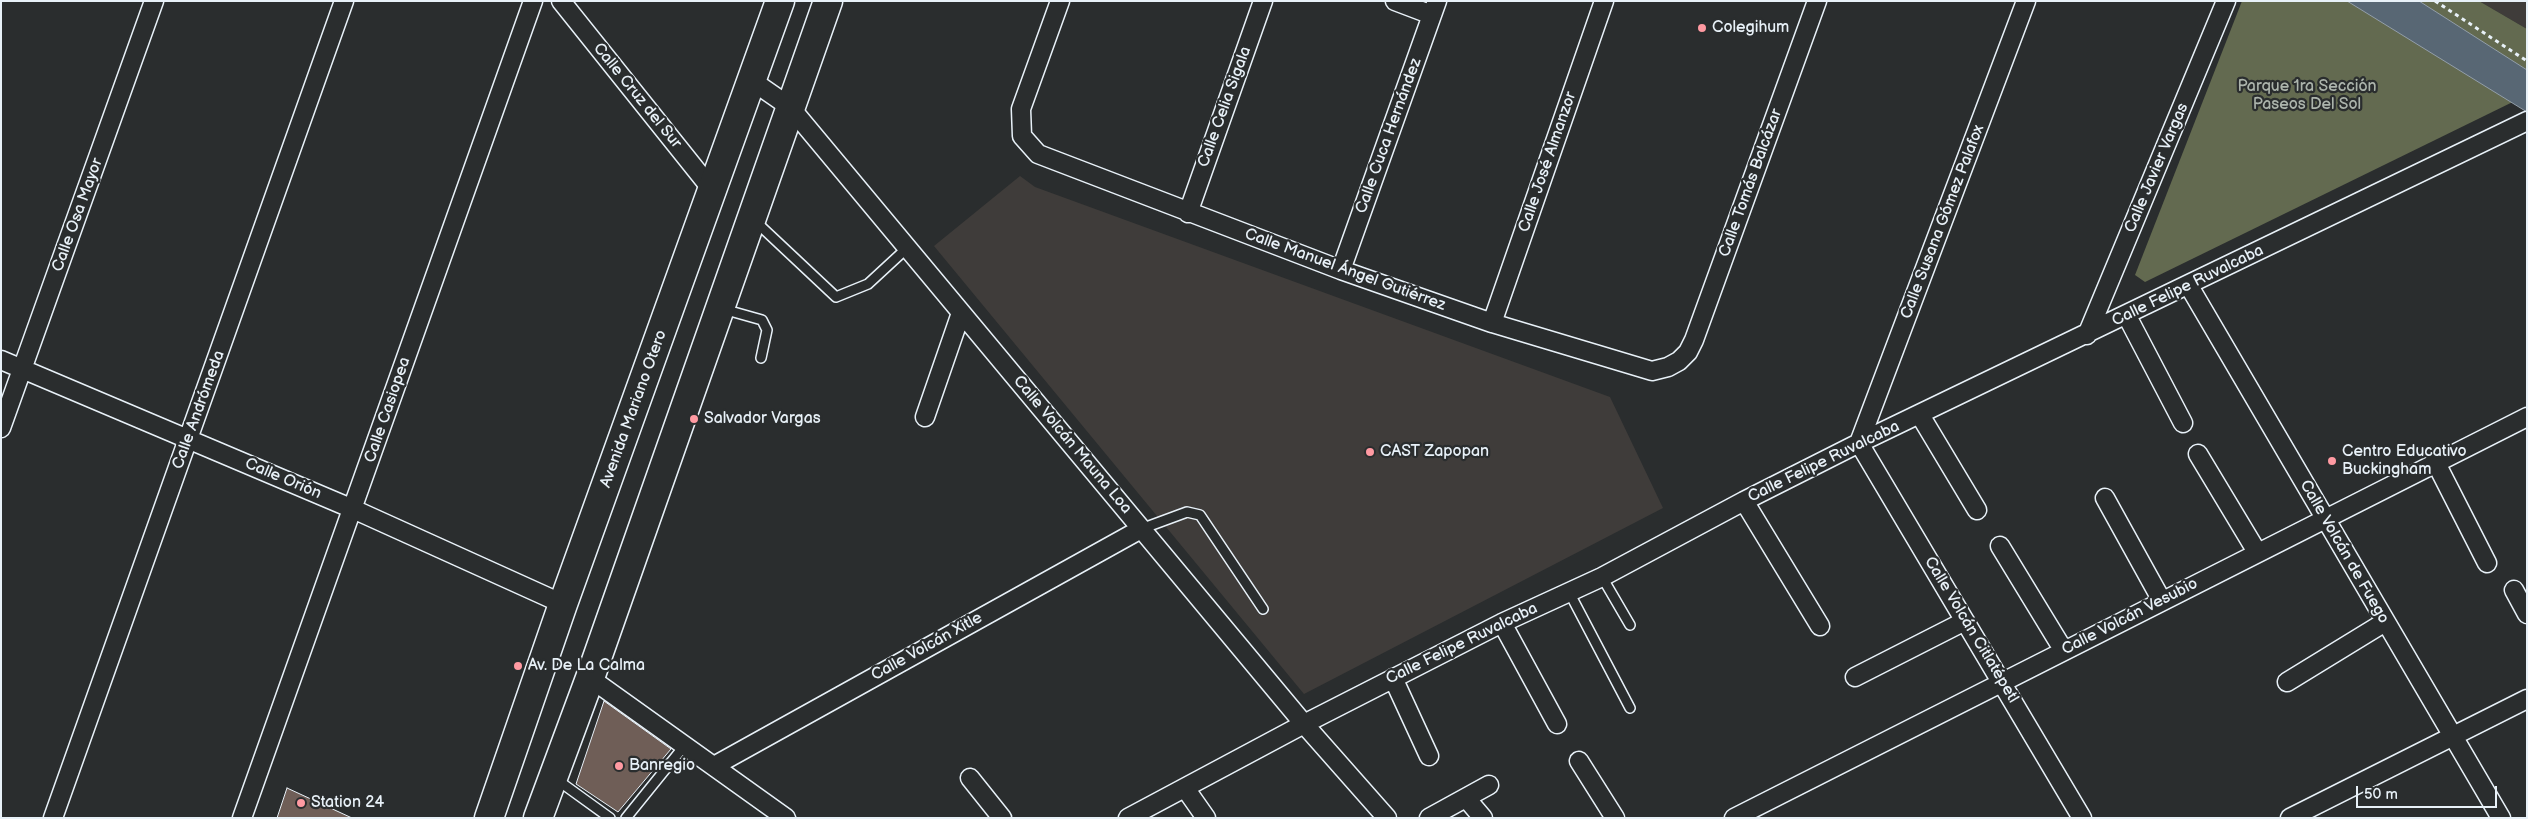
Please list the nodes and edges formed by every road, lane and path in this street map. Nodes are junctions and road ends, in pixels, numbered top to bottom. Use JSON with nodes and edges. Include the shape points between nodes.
{"nodes":[{"id":1,"x":154,"y":1,"type":"edge"},
{"id":2,"x":344,"y":1,"type":"edge"},
{"id":3,"x":533,"y":1,"type":"edge"},
{"id":4,"x":561,"y":1,"type":"edge"},
{"id":5,"x":780,"y":1,"type":"edge"},
{"id":6,"x":828,"y":1,"type":"edge"},
{"id":7,"x":1060,"y":1,"type":"edge"},
{"id":8,"x":1263,"y":1,"type":"edge"},
{"id":9,"x":1395,"y":1,"type":"edge"},
{"id":10,"x":1604,"y":1,"type":"edge"},
{"id":11,"x":1817,"y":1,"type":"edge"},
{"id":12,"x":2026,"y":1,"type":"edge"},
{"id":13,"x":2226,"y":1,"type":"edge"},
{"id":14,"x":2435,"y":1,"type":"edge"},
{"id":15,"x":1435,"y":8,"type":"edge"},
{"id":16,"x":2527,"y":61,"type":"edge"},
{"id":17,"x":750,"y":80,"type":"junction"},
{"id":18,"x":790,"y":107,"type":"junction"},
{"id":19,"x":2524,"y":126,"type":"edge"},
{"id":20,"x":713,"y":190,"type":"junction"},
{"id":21,"x":1188,"y":213,"type":"junction"},
{"id":22,"x":752,"y":217,"type":"junction"},
{"id":23,"x":908,"y":248,"type":"junction"},
{"id":24,"x":1341,"y":270,"type":"junction"},
{"id":25,"x":2189,"y":286,"type":"junction"},
{"id":26,"x":720,"y":308,"type":"junction"},
{"id":27,"x":961,"y":313,"type":"junction"},
{"id":28,"x":2127,"y":316,"type":"junction"},
{"id":29,"x":1492,"y":323,"type":"junction"},
{"id":30,"x":2087,"y":335,"type":"junction"},
{"id":31,"x":761,"y":358,"type":"dead end"},
{"id":32,"x":1,"y":360,"type":"edge"},
{"id":33,"x":1679,"y":361,"type":"joint"},
{"id":34,"x":23,"y":368,"type":"junction"},
{"id":35,"x":1920,"y":415,"type":"junction"},
{"id":36,"x":926,"y":417,"type":"dead end"},
{"id":37,"x":2527,"y":417,"type":"edge"},
{"id":38,"x":2182,"y":423,"type":"dead end"},
{"id":39,"x":1,"y":428,"type":"edge"},
{"id":40,"x":189,"y":439,"type":"junction"},
{"id":41,"x":1859,"y":443,"type":"junction"},
{"id":42,"x":2198,"y":454,"type":"dead end"},
{"id":43,"x":2436,"y":463,"type":"junction"},
{"id":44,"x":2105,"y":498,"type":"dead end"},
{"id":45,"x":1744,"y":501,"type":"junction"},
{"id":46,"x":353,"y":509,"type":"junction"},
{"id":47,"x":1977,"y":510,"type":"dead end"},
{"id":48,"x":2324,"y":518,"type":"junction"},
{"id":49,"x":1141,"y":529,"type":"junction"},
{"id":50,"x":2000,"y":546,"type":"dead end"},
{"id":51,"x":2257,"y":552,"type":"junction"},
{"id":52,"x":2487,"y":563,"type":"dead end"},
{"id":53,"x":1602,"y":577,"type":"junction"},
{"id":54,"x":2514,"y":590,"type":"dead end"},
{"id":55,"x":1569,"y":592,"type":"junction"},
{"id":56,"x":2162,"y":601,"type":"junction"},
{"id":57,"x":563,"y":604,"type":"junction"},
{"id":58,"x":1263,"y":609,"type":"dead end"},
{"id":59,"x":2527,"y":614,"type":"edge"},
{"id":60,"x":1965,"y":621,"type":"junction"},
{"id":61,"x":2385,"y":622,"type":"junction"},
{"id":62,"x":1502,"y":623,"type":"junction"},
{"id":63,"x":1630,"y":625,"type":"dead end"},
{"id":64,"x":1820,"y":626,"type":"dead end"},
{"id":65,"x":2064,"y":651,"type":"junction"},
{"id":66,"x":1855,"y":677,"type":"dead end"},
{"id":67,"x":590,"y":678,"type":"junction"},
{"id":68,"x":1393,"y":678,"type":"junction"},
{"id":69,"x":2002,"y":682,"type":"junction"},
{"id":70,"x":2286,"y":682,"type":"dead end"},
{"id":71,"x":2527,"y":699,"type":"edge"},
{"id":72,"x":1630,"y":708,"type":"dead end"},
{"id":73,"x":1304,"y":724,"type":"junction"},
{"id":74,"x":1557,"y":724,"type":"dead end"},
{"id":75,"x":2452,"y":737,"type":"junction"},
{"id":76,"x":685,"y":745,"type":"junction"},
{"id":77,"x":1429,"y":756,"type":"dead end"},
{"id":78,"x":1579,"y":761,"type":"dead end"},
{"id":79,"x":714,"y":766,"type":"junction"},
{"id":80,"x":553,"y":777,"type":"junction"},
{"id":81,"x":970,"y":778,"type":"dead end"},
{"id":82,"x":1489,"y":785,"type":"dead end"},
{"id":83,"x":1185,"y":788,"type":"junction"},
{"id":84,"x":1466,"y":798,"type":"junction"},
{"id":85,"x":2077,"y":816,"type":"edge"},
{"id":86,"x":53,"y":818,"type":"edge"},
{"id":87,"x":242,"y":818,"type":"edge"},
{"id":88,"x":489,"y":818,"type":"edge"},
{"id":89,"x":538,"y":818,"type":"edge"},
{"id":90,"x":610,"y":818,"type":"edge"},
{"id":91,"x":626,"y":818,"type":"edge"},
{"id":92,"x":786,"y":818,"type":"edge"},
{"id":93,"x":1002,"y":818,"type":"edge"},
{"id":94,"x":1128,"y":818,"type":"edge"},
{"id":95,"x":1206,"y":818,"type":"edge"},
{"id":96,"x":1387,"y":818,"type":"edge"},
{"id":97,"x":1429,"y":818,"type":"edge"},
{"id":98,"x":1483,"y":818,"type":"edge"},
{"id":99,"x":1615,"y":818,"type":"edge"},
{"id":100,"x":1734,"y":818,"type":"edge"},
{"id":101,"x":2290,"y":818,"type":"edge"},
{"id":102,"x":2501,"y":818,"type":"edge"}],
"edges":[{"from":1,"to":34,"type":"street","name":"Calle Osa Mayor"},
{"from":2,"to":40,"type":"street","name":"Calle Andrómeda"},
{"from":3,"to":46,"type":"street","name":"Calle Casiopea"},
{"from":4,"to":20,"type":"street","name":"Calle Cruz del Sur"},
{"from":5,"to":17,"type":"main road","name":"Avenida Mariano Otero"},
{"from":6,"to":18,"type":"main road"},
{"from":7,"to":21,"type":"street","name":"Calle Manuel Ángel Gutiérrez","via":[[1021,109],[1022,136],[1038,154]]},
{"from":8,"to":21,"type":"street","name":"Calle Celia Sigala"},
{"from":9,"to":15,"type":"street"},
{"from":10,"to":29,"type":"street","name":"Calle José Almanzor"},
{"from":11,"to":33,"type":"street","name":"Calle Tomás Balcázar","via":[[1694,340]]},
{"from":12,"to":41,"type":"street","name":"Calle Susana Gómez Palafox"},
{"from":13,"to":30,"type":"street","name":"Calle Javier Vargas"},
{"from":14,"to":16,"type":"path"},
{"from":15,"to":24,"type":"street","name":"Calle Cuca Hernández"},
{"from":17,"to":18,"type":"street","name":"Calle Volcán Mauna Loa"},
{"from":17,"to":20,"type":"main road","name":"Avenida Mariano Otero"},
{"from":18,"to":22,"type":"main road"},
{"from":18,"to":23,"type":"street","name":"Calle Volcán Mauna Loa"},
{"from":19,"to":25,"type":"street","name":"Calle Felipe Ruvalcaba"},
{"from":20,"to":57,"type":"main road","name":"Avenida Mariano Otero"},
{"from":21,"to":24,"type":"street","name":"Calle Manuel Ángel Gutiérrez"},
{"from":22,"to":23,"type":"lane","via":[[836,296],[868,284]]},
{"from":22,"to":26,"type":"main road"},
{"from":23,"to":27,"type":"street","name":"Calle Volcán Mauna Loa"},
{"from":24,"to":29,"type":"street","name":"Calle Manuel Ángel Gutiérrez"},
{"from":25,"to":28,"type":"street","name":"Calle Felipe Ruvalcaba"},
{"from":25,"to":48,"type":"street","name":"Calle Volcán de Fuego"},
{"from":26,"to":31,"type":"lane","via":[[762,320],[767,330]]},
{"from":26,"to":67,"type":"main road"},
{"from":27,"to":36,"type":"street"},
{"from":27,"to":49,"type":"street","name":"Calle Volcán Mauna Loa"},
{"from":28,"to":30,"type":"street","name":"Calle Felipe Ruvalcaba"},
{"from":28,"to":38,"type":"street"},
{"from":29,"to":33,"type":"street","name":"Calle Manuel Ángel Gutiérrez","via":[[1652,371]]},
{"from":30,"to":35,"type":"street","name":"Calle Felipe Ruvalcaba"},
{"from":32,"to":34,"type":"street","name":"Calle Orión"},
{"from":34,"to":39,"type":"street","name":"Calle Osa Mayor"},
{"from":34,"to":40,"type":"street","name":"Calle Orión"},
{"from":35,"to":41,"type":"street","name":"Calle Felipe Ruvalcaba"},
{"from":35,"to":47,"type":"street"},
{"from":37,"to":43,"type":"street","name":"Calle Volcán Vesubio"},
{"from":40,"to":46,"type":"street","name":"Calle Orión"},
{"from":40,"to":86,"type":"street","name":"Calle Andrómeda"},
{"from":41,"to":45,"type":"street","name":"Calle Felipe Ruvalcaba"},
{"from":41,"to":60,"type":"street","name":"Calle Volcán Citlatépetl"},
{"from":42,"to":51,"type":"street"},
{"from":43,"to":48,"type":"street","name":"Calle Volcán Vesubio"},
{"from":43,"to":52,"type":"street"},
{"from":44,"to":56,"type":"street"},
{"from":45,"to":53,"type":"street","name":"Calle Felipe Ruvalcaba"},
{"from":45,"to":64,"type":"street"},
{"from":46,"to":57,"type":"street","name":"Calle Orión"},
{"from":46,"to":87,"type":"street","name":"Calle Casiopea"},
{"from":48,"to":51,"type":"street","name":"Calle Volcán Vesubio"},
{"from":48,"to":61,"type":"street","name":"Calle Volcán de Fuego"},
{"from":49,"to":58,"type":"lane","via":[[1186,512],[1200,515]]},
{"from":49,"to":73,"type":"street","name":"Calle Volcán Mauna Loa"},
{"from":49,"to":79,"type":"street","name":"Calle Volcán Xitle"},
{"from":50,"to":65,"type":"street"},
{"from":51,"to":56,"type":"street","name":"Calle Volcán Vesubio"},
{"from":53,"to":55,"type":"street","name":"Calle Felipe Ruvalcaba"},
{"from":53,"to":63,"type":"lane"},
{"from":54,"to":59,"type":"street"},
{"from":55,"to":62,"type":"street","name":"Calle Felipe Ruvalcaba"},
{"from":55,"to":72,"type":"lane"},
{"from":56,"to":65,"type":"street","name":"Calle Volcán Vesubio"},
{"from":57,"to":88,"type":"main road","name":"Avenida Mariano Otero"},
{"from":60,"to":66,"type":"street"},
{"from":60,"to":69,"type":"street","name":"Calle Volcán Citlatépetl"},
{"from":61,"to":70,"type":"street"},
{"from":61,"to":75,"type":"street","name":"Calle Volcán de Fuego"},
{"from":62,"to":68,"type":"street","name":"Calle Felipe Ruvalcaba"},
{"from":62,"to":74,"type":"street"},
{"from":65,"to":69,"type":"street","name":"Calle Volcán Vesubio"},
{"from":67,"to":76,"type":"street"},
{"from":67,"to":80,"type":"main road"},
{"from":68,"to":73,"type":"street","name":"Calle Felipe Ruvalcaba"},
{"from":68,"to":77,"type":"street"},
{"from":69,"to":85,"type":"street","name":"Calle Volcán Citlatépetl"},
{"from":69,"to":100,"type":"street","name":"Calle Volcán Vesubio"},
{"from":71,"to":75,"type":"street"},
{"from":73,"to":83,"type":"street","name":"Calle Felipe Ruvalcaba"},
{"from":73,"to":96,"type":"street","name":"Calle Volcán Mauna Loa"},
{"from":75,"to":101,"type":"street"},
{"from":75,"to":102,"type":"street","name":"Calle Volcán de Fuego"},
{"from":76,"to":79,"type":"street"},
{"from":76,"to":91,"type":"lane"},
{"from":78,"to":99,"type":"street"},
{"from":79,"to":92,"type":"street"},
{"from":80,"to":89,"type":"main road"},
{"from":80,"to":90,"type":"lane"},
{"from":81,"to":93,"type":"street"},
{"from":82,"to":84,"type":"street"},
{"from":83,"to":94,"type":"street","name":"Calle Felipe Ruvalcaba"},
{"from":83,"to":95,"type":"street"},
{"from":84,"to":97,"type":"street"},
{"from":84,"to":98,"type":"street"}]}
